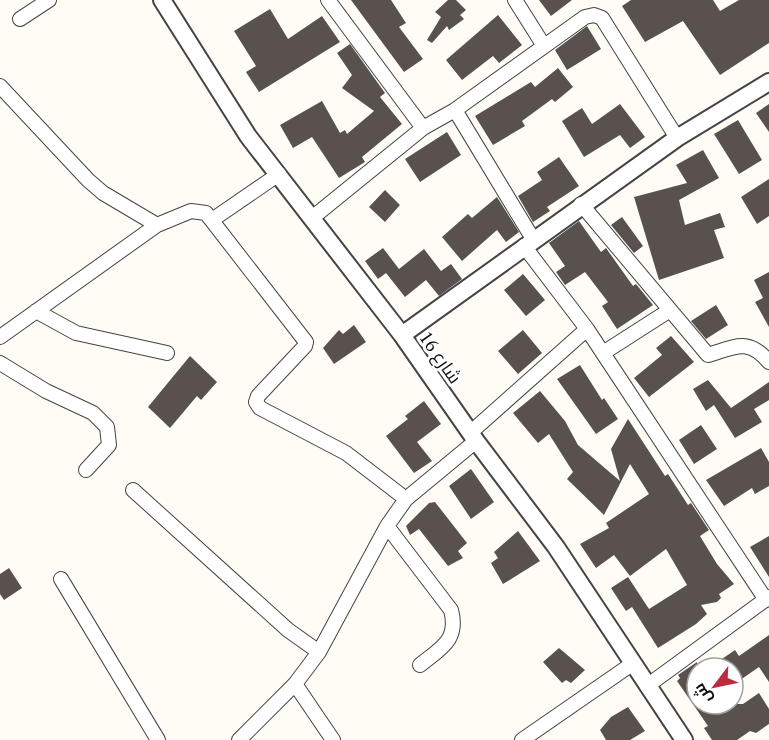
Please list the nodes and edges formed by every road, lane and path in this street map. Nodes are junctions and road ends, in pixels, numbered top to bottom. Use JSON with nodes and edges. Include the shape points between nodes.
{"nodes":[{"id":1,"x":49,"y":0,"type":"edge"},
{"id":2,"x":162,"y":0,"type":"edge"},
{"id":3,"x":328,"y":0,"type":"edge"},
{"id":4,"x":515,"y":0,"type":"edge"},
{"id":5,"x":20,"y":19,"type":"dead end"},
{"id":6,"x":544,"y":46,"type":"junction"},
{"id":7,"x":769,"y":82,"type":"edge"},
{"id":8,"x":0,"y":86,"type":"edge"},
{"id":9,"x":455,"y":110,"type":"junction"},
{"id":10,"x":423,"y":128,"type":"junction"},
{"id":11,"x":677,"y":138,"type":"junction"},
{"id":12,"x":279,"y":174,"type":"junction"},
{"id":13,"x":581,"y":204,"type":"junction"},
{"id":14,"x":312,"y":218,"type":"junction"},
{"id":15,"x":212,"y":220,"type":"junction"},
{"id":16,"x":157,"y":225,"type":"junction"},
{"id":17,"x":529,"y":242,"type":"junction"},
{"id":18,"x":670,"y":310,"type":"junction"},
{"id":19,"x":36,"y":311,"type":"junction"},
{"id":20,"x":587,"y":329,"type":"junction"},
{"id":21,"x":402,"y":335,"type":"junction"},
{"id":22,"x":0,"y":337,"type":"edge"},
{"id":23,"x":167,"y":353,"type":"dead end"},
{"id":24,"x":603,"y":353,"type":"junction"},
{"id":25,"x":0,"y":363,"type":"edge"},
{"id":26,"x":769,"y":363,"type":"edge"},
{"id":27,"x":473,"y":437,"type":"junction"},
{"id":28,"x":86,"y":470,"type":"dead end"},
{"id":29,"x":133,"y":490,"type":"dead end"},
{"id":30,"x":406,"y":499,"type":"junction"},
{"id":31,"x":387,"y":526,"type":"junction"},
{"id":32,"x":61,"y":579,"type":"dead end"},
{"id":33,"x":767,"y":598,"type":"edge"},
{"id":34,"x":319,"y":652,"type":"junction"},
{"id":35,"x":632,"y":664,"type":"junction"},
{"id":36,"x":420,"y":665,"type":"dead end"},
{"id":37,"x":295,"y":684,"type":"junction"},
{"id":38,"x":647,"y":686,"type":"junction"},
{"id":39,"x":158,"y":740,"type":"edge"},
{"id":40,"x":239,"y":740,"type":"edge"},
{"id":41,"x":333,"y":740,"type":"edge"},
{"id":42,"x":522,"y":740,"type":"edge"},
{"id":43,"x":684,"y":740,"type":"edge"}],
"edges":[{"from":1,"to":5,"type":"street"},
{"from":2,"to":12,"type":"street","name":"شارع 16","via":[[248,136]]},
{"from":3,"to":10,"type":"street"},
{"from":4,"to":6,"type":"street"},
{"from":6,"to":9,"type":"street"},
{"from":6,"to":11,"type":"street","via":[[585,17],[602,18]]},
{"from":7,"to":11,"type":"street"},
{"from":8,"to":16,"type":"street","via":[[88,180]]},
{"from":9,"to":10,"type":"street"},
{"from":9,"to":17,"type":"street"},
{"from":10,"to":14,"type":"street"},
{"from":11,"to":13,"type":"street"},
{"from":12,"to":14,"type":"street","name":"شارع 16"},
{"from":12,"to":15,"type":"street"},
{"from":13,"to":17,"type":"street"},
{"from":13,"to":18,"type":"street"},
{"from":14,"to":21,"type":"street","name":"شارع 16"},
{"from":15,"to":16,"type":"street","via":[[198,210]]},
{"from":15,"to":30,"type":"street","via":[[306,342],[258,396],[260,408],[359,462]]},
{"from":16,"to":19,"type":"street"},
{"from":17,"to":20,"type":"street"},
{"from":17,"to":21,"type":"street"},
{"from":18,"to":24,"type":"street"},
{"from":18,"to":26,"type":"street","via":[[708,355],[746,345]]},
{"from":19,"to":22,"type":"street"},
{"from":19,"to":23,"type":"street","via":[[76,333]]},
{"from":20,"to":24,"type":"street"},
{"from":20,"to":27,"type":"street"},
{"from":21,"to":27,"type":"street","name":"شارع 16"},
{"from":24,"to":33,"type":"street"},
{"from":25,"to":28,"type":"street","via":[[93,413],[107,427],[109,445]]},
{"from":27,"to":30,"type":"street"},
{"from":27,"to":35,"type":"street","name":"شارع 16","via":[[556,547]]},
{"from":29,"to":34,"type":"street","via":[[288,630]]},
{"from":30,"to":31,"type":"street"},
{"from":31,"to":34,"type":"street"},
{"from":31,"to":36,"type":"street","via":[[451,610],[455,623],[450,640]]},
{"from":32,"to":39,"type":"street"},
{"from":33,"to":38,"type":"street"},
{"from":34,"to":37,"type":"street"},
{"from":35,"to":38,"type":"street","name":"شارع 16"},
{"from":35,"to":42,"type":"street"},
{"from":37,"to":40,"type":"street"},
{"from":37,"to":41,"type":"street"},
{"from":38,"to":43,"type":"street","name":"شارع 16"}]}
